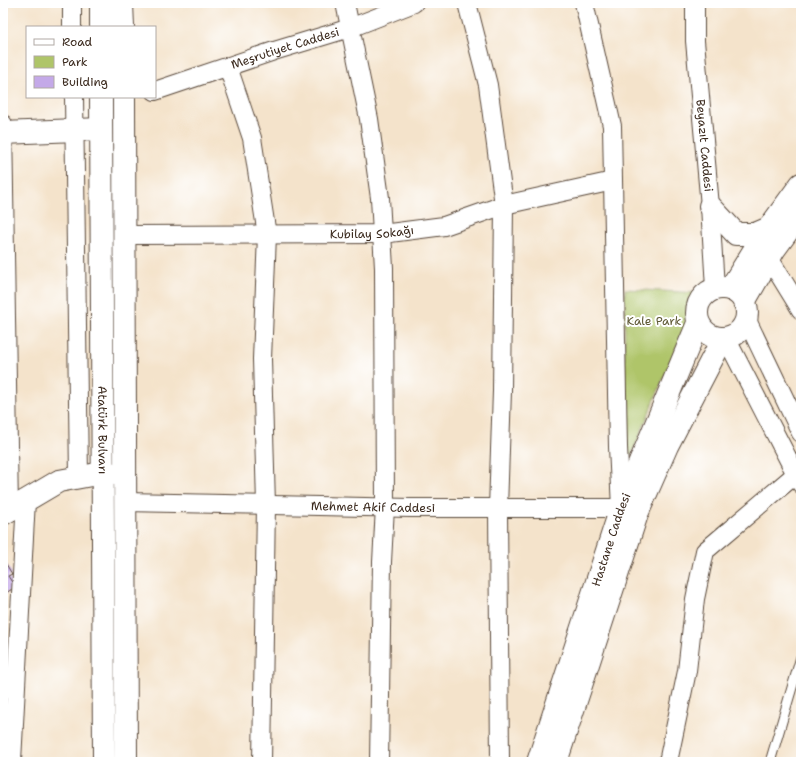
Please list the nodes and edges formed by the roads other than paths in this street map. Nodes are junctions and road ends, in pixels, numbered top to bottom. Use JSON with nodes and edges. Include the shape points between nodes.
{"nodes":[{"id":1,"x":72,"y":3,"type":"edge"},
{"id":2,"x":101,"y":3,"type":"edge"},
{"id":3,"x":122,"y":3,"type":"edge"},
{"id":4,"x":345,"y":3,"type":"edge"},
{"id":5,"x":414,"y":3,"type":"edge"},
{"id":6,"x":466,"y":3,"type":"edge"},
{"id":7,"x":584,"y":3,"type":"edge"},
{"id":8,"x":695,"y":3,"type":"edge"},
{"id":9,"x":72,"y":26,"type":"edge"},
{"id":10,"x":101,"y":26,"type":"edge"},
{"id":11,"x":123,"y":26,"type":"edge"},
{"id":12,"x":350,"y":28,"type":"junction"},
{"id":13,"x":228,"y":67,"type":"junction"},
{"id":14,"x":156,"y":91,"type":"edge"},
{"id":15,"x":74,"y":98,"type":"edge"},
{"id":16,"x":101,"y":98,"type":"edge"},
{"id":17,"x":128,"y":99,"type":"edge"},
{"id":18,"x":3,"y":124,"type":"edge"},
{"id":19,"x":101,"y":129,"type":"junction"},
{"id":20,"x":74,"y":130,"type":"junction"},
{"id":21,"x":3,"y":133,"type":"edge"},
{"id":22,"x":613,"y":180,"type":"junction"},
{"id":23,"x":801,"y":184,"type":"edge"},
{"id":24,"x":504,"y":205,"type":"junction"},
{"id":25,"x":710,"y":206,"type":"junction"},
{"id":26,"x":801,"y":213,"type":"edge"},
{"id":27,"x":769,"y":228,"type":"junction"},
{"id":28,"x":124,"y":234,"type":"junction"},
{"id":29,"x":382,"y":234,"type":"junction"},
{"id":30,"x":267,"y":235,"type":"junction"},
{"id":31,"x":769,"y":258,"type":"junction"},
{"id":32,"x":734,"y":299,"type":"junction"},
{"id":33,"x":801,"y":310,"type":"edge"},
{"id":34,"x":698,"y":323,"type":"junction"},
{"id":35,"x":725,"y":338,"type":"junction"},
{"id":36,"x":801,"y":433,"type":"edge"},
{"id":37,"x":102,"y":474,"type":"junction"},
{"id":38,"x":125,"y":475,"type":"junction"},
{"id":39,"x":79,"y":478,"type":"junction"},
{"id":40,"x":798,"y":479,"type":"edge"},
{"id":41,"x":125,"y":502,"type":"junction"},
{"id":42,"x":266,"y":505,"type":"junction"},
{"id":43,"x":385,"y":507,"type":"junction"},
{"id":44,"x":13,"y":508,"type":"edge"},
{"id":45,"x":498,"y":508,"type":"junction"},
{"id":46,"x":621,"y":508,"type":"junction"},
{"id":47,"x":801,"y":657,"type":"edge"},
{"id":48,"x":3,"y":754,"type":"edge"},
{"id":49,"x":104,"y":762,"type":"edge"},
{"id":50,"x":126,"y":762,"type":"edge"},
{"id":51,"x":262,"y":762,"type":"edge"},
{"id":52,"x":379,"y":762,"type":"edge"},
{"id":53,"x":500,"y":762,"type":"edge"},
{"id":54,"x":538,"y":762,"type":"edge"},
{"id":55,"x":556,"y":762,"type":"edge"},
{"id":56,"x":668,"y":762,"type":"edge"},
{"id":57,"x":770,"y":762,"type":"edge"}],
"edges":[{"from":1,"to":9,"type":"street"},
{"from":2,"to":10,"type":"main road"},
{"from":3,"to":11,"type":"main road"},
{"from":4,"to":12,"type":"street"},
{"from":5,"to":12,"type":"street","name":"Meşrutiyet Caddesi"},
{"from":6,"to":24,"type":"street","via":[[488,85]]},
{"from":7,"to":22,"type":"street","via":[[612,126]]},
{"from":8,"to":25,"type":"street","name":"Beyazıt Caddesi","via":[[695,41]]},
{"from":12,"to":13,"type":"street","name":"Meşrutiyet Caddesi"},
{"from":12,"to":29,"type":"street","via":[[370,119]]},
{"from":13,"to":14,"type":"street","name":"Meşrutiyet Caddesi"},
{"from":13,"to":30,"type":"street","via":[[252,138]]},
{"from":15,"to":20,"type":"street"},
{"from":16,"to":19,"type":"main road","name":"Atatürk Bulvarı"},
{"from":17,"to":28,"type":"main road","name":"Atatürk Bulvarı"},
{"from":18,"to":21,"type":"street"},
{"from":19,"to":20,"type":"main road"},
{"from":19,"to":37,"type":"main road","name":"Atatürk Bulvarı"},
{"from":20,"to":21,"type":"main road"},
{"from":20,"to":39,"type":"street"},
{"from":21,"to":44,"type":"street"},
{"from":22,"to":24,"type":"street","name":"Kubilay Sokağı"},
{"from":22,"to":46,"type":"street"},
{"from":23,"to":27,"type":"main road"},
{"from":24,"to":29,"type":"street","name":"Kubilay Sokağı","via":[[444,226]]},
{"from":24,"to":45,"type":"street"},
{"from":25,"to":27,"type":"main road","via":[[736,234],[755,234]]},
{"from":25,"to":32,"type":"street","name":"Beyazıt Caddesi"},
{"from":26,"to":31,"type":"main road"},
{"from":27,"to":32,"type":"main road"},
{"from":28,"to":30,"type":"street","name":"Kubilay Sokağı"},
{"from":28,"to":38,"type":"main road","name":"Atatürk Bulvarı"},
{"from":29,"to":30,"type":"street","name":"Kubilay Sokağı"},
{"from":29,"to":43,"type":"street"},
{"from":30,"to":42,"type":"street","via":[[262,359]]},
{"from":31,"to":32,"type":"main road"},
{"from":31,"to":33,"type":"street"},
{"from":32,"to":34,"type":"main road","via":[[707,292],[697,306]]},
{"from":32,"to":35,"type":"main road","via":[[744,325],[739,331]]},
{"from":32,"to":36,"type":"street"},
{"from":34,"to":35,"type":"main road","via":[[708,334]]},
{"from":34,"to":46,"type":"main road","name":"Hastane Caddesi"},
{"from":35,"to":40,"type":"street"},
{"from":35,"to":55,"type":"main road","name":"Hastane Caddesi","via":[[667,446],[637,514]]},
{"from":37,"to":38,"type":"main road"},
{"from":37,"to":39,"type":"main road"},
{"from":37,"to":49,"type":"main road","name":"Atatürk Bulvarı"},
{"from":38,"to":41,"type":"main road","name":"Atatürk Bulvarı"},
{"from":39,"to":44,"type":"main road","via":[[59,481]]},
{"from":40,"to":56,"type":"street","via":[[706,551],[695,599],[687,671]]},
{"from":41,"to":42,"type":"street","name":"Mehmet Akif Caddesi"},
{"from":41,"to":50,"type":"main road","name":"Atatürk Bulvarı"},
{"from":42,"to":43,"type":"street","name":"Mehmet Akif Caddesi"},
{"from":42,"to":51,"type":"street"},
{"from":43,"to":45,"type":"street","name":"Mehmet Akif Caddesi"},
{"from":43,"to":52,"type":"street"},
{"from":44,"to":48,"type":"street","via":[[12,761]]},
{"from":45,"to":46,"type":"street","name":"Mehmet Akif Caddesi"},
{"from":45,"to":53,"type":"street"},
{"from":46,"to":54,"type":"main road","name":"Hastane Caddesi"},
{"from":47,"to":57,"type":"lane"}]}
